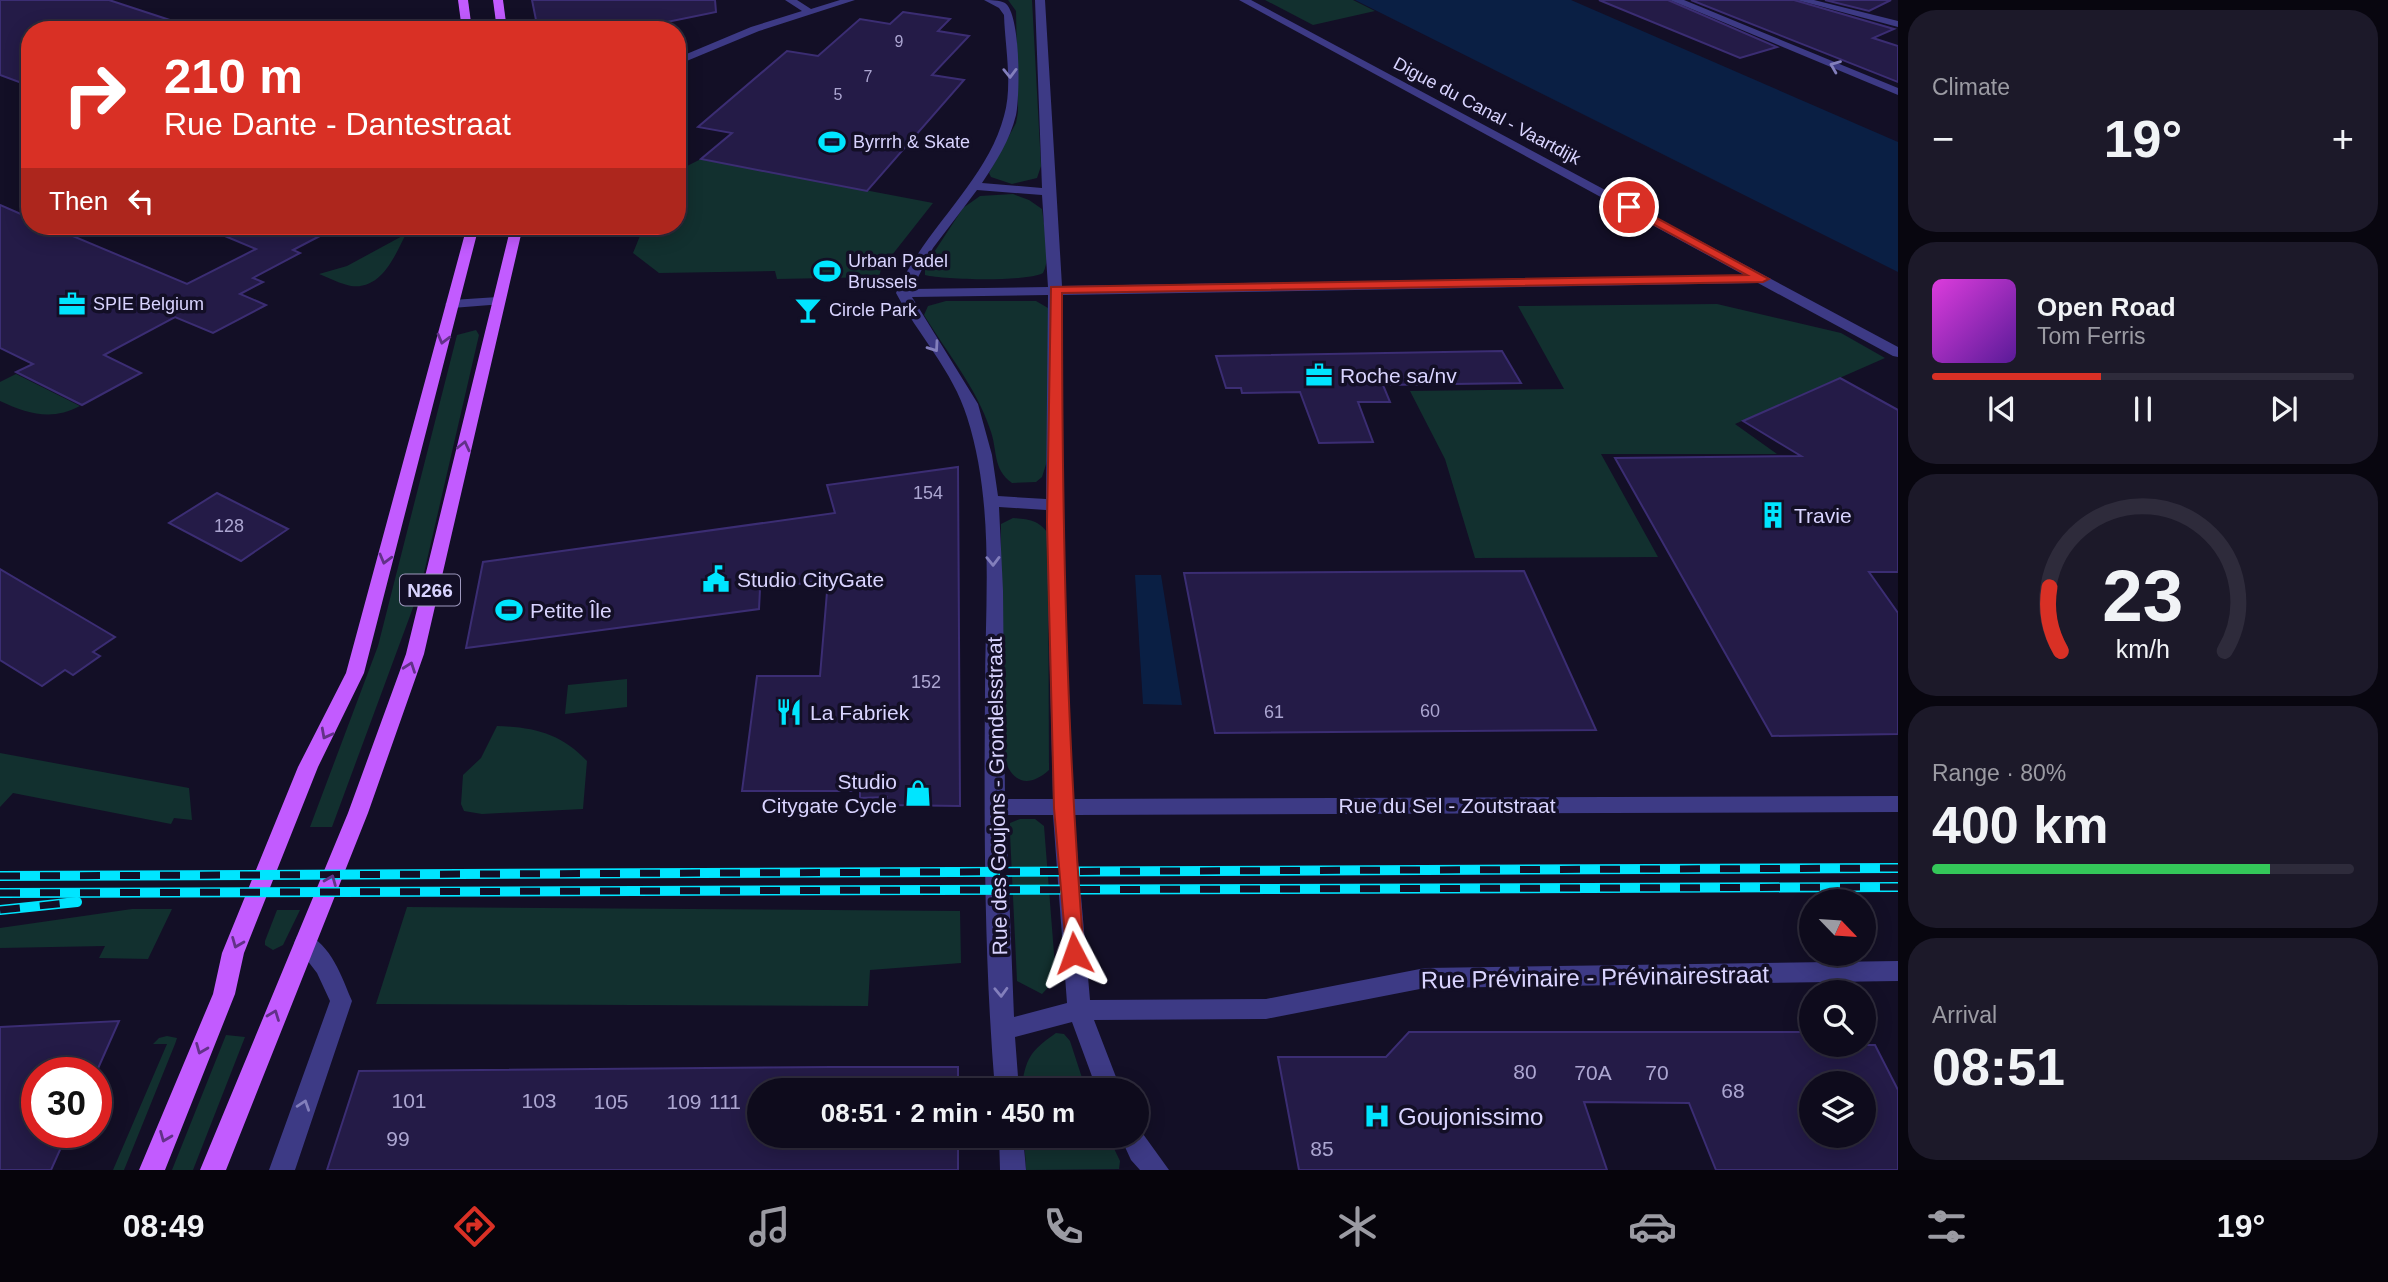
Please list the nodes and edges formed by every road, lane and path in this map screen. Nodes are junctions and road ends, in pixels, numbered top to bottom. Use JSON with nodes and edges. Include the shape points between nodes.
{"nodes":[{"id":1,"x":463,"y":0,"type":"edge"},
{"id":2,"x":498,"y":0,"type":"edge"},
{"id":3,"x":790,"y":0,"type":"edge"},
{"id":4,"x":850,"y":0,"type":"edge"},
{"id":5,"x":989,"y":0,"type":"edge"},
{"id":6,"x":1040,"y":0,"type":"edge"},
{"id":7,"x":1244,"y":0,"type":"edge"},
{"id":8,"x":1675,"y":0,"type":"edge"},
{"id":9,"x":1802,"y":0,"type":"edge"},
{"id":10,"x":808,"y":12,"type":"junction"},
{"id":11,"x":466,"y":21,"type":"edge"},
{"id":12,"x":501,"y":21,"type":"edge"},
{"id":13,"x":1898,"y":24,"type":"edge"},
{"id":14,"x":686,"y":58,"type":"edge"},
{"id":15,"x":1898,"y":92,"type":"edge"},
{"id":16,"x":974,"y":186,"type":"junction"},
{"id":17,"x":1048,"y":192,"type":"junction"},
{"id":18,"x":471,"y":235,"type":"edge"},
{"id":19,"x":515,"y":235,"type":"edge"},
{"id":20,"x":1763,"y":279,"type":"junction"},
{"id":21,"x":1055,"y":290,"type":"junction"},
{"id":22,"x":903,"y":293,"type":"junction"},
{"id":23,"x":498,"y":301,"type":"junction"},
{"id":24,"x":452,"y":304,"type":"junction"},
{"id":25,"x":1898,"y":353,"type":"edge"},
{"id":26,"x":992,"y":501,"type":"junction"},
{"id":27,"x":1054,"y":505,"type":"junction"},
{"id":28,"x":1898,"y":804,"type":"edge"},
{"id":29,"x":995,"y":807,"type":"junction"},
{"id":30,"x":1063,"y":808,"type":"junction"},
{"id":31,"x":304,"y":943,"type":"junction"},
{"id":32,"x":1898,"y":971,"type":"edge"},
{"id":33,"x":1079,"y":1010,"type":"junction"},
{"id":34,"x":1003,"y":1030,"type":"junction"},
{"id":35,"x":1006,"y":1078,"type":"edge"},
{"id":36,"x":1104,"y":1078,"type":"edge"},
{"id":37,"x":1012,"y":1148,"type":"edge"},
{"id":38,"x":1138,"y":1148,"type":"edge"},
{"id":39,"x":152,"y":1170,"type":"edge"},
{"id":40,"x":213,"y":1170,"type":"edge"},
{"id":41,"x":282,"y":1170,"type":"edge"},
{"id":42,"x":1013,"y":1170,"type":"edge"},
{"id":43,"x":1156,"y":1170,"type":"edge"}],
"edges":[{"from":1,"to":11,"type":"main road"},
{"from":2,"to":12,"type":"main road"},
{"from":3,"to":10,"type":"street"},
{"from":4,"to":10,"type":"street"},
{"from":5,"to":16,"type":"street","one_way":true,"via":[[1003,6],[1009,15],[1011,113],[1003,139]]},
{"from":6,"to":17,"type":"street"},
{"from":7,"to":20,"type":"street","name":"Digue du Canal - Vaartdijk"},
{"from":15,"to":8,"type":"street","one_way":true},
{"from":9,"to":13,"type":"street"},
{"from":10,"to":14,"type":"street"},
{"from":16,"to":17,"type":"street"},
{"from":16,"to":22,"type":"street","via":[[910,272]]},
{"from":17,"to":21,"type":"street"},
{"from":18,"to":24,"type":"main road","number":"N266"},
{"from":19,"to":23,"type":"main road","number":"N266"},
{"from":20,"to":21,"type":"street"},
{"from":20,"to":25,"type":"street","name":"Digue du Canal - Vaartdijk"},
{"from":21,"to":22,"type":"street"},
{"from":21,"to":27,"type":"street"},
{"from":22,"to":26,"type":"street","name":"Rue des Goujons - Grondelsstraat","one_way":true,"via":[[976,418]]},
{"from":23,"to":24,"type":"street"},
{"from":31,"to":23,"type":"main road","number":"N266","one_way":true,"via":[[358,813],[415,654]]},
{"from":24,"to":39,"type":"main road","number":"N266","one_way":true,"via":[[355,673],[308,767]]},
{"from":26,"to":27,"type":"street"},
{"from":26,"to":29,"type":"street","name":"Rue des Goujons - Grondelsstraat","one_way":true},
{"from":27,"to":30,"type":"street"},
{"from":28,"to":30,"type":"street","name":"Rue du Sel - Zoutstraat"},
{"from":29,"to":30,"type":"street","name":"Rue du Sel - Zoutstraat"},
{"from":29,"to":34,"type":"street","name":"Rue des Goujons - Grondelsstraat","one_way":true},
{"from":30,"to":33,"type":"street"},
{"from":40,"to":31,"type":"main road","number":"N266","one_way":true},
{"from":41,"to":31,"type":"street","one_way":true,"via":[[341,1001],[326,967]]},
{"from":32,"to":33,"type":"street","name":"Rue Prévinaire - Prévinairestraat","via":[[1425,978],[1266,1009]]},
{"from":33,"to":34,"type":"street","name":"Rue Prévinaire - Prévinairestraat"},
{"from":33,"to":36,"type":"street"},
{"from":34,"to":35,"type":"street","name":"Rue des Goujons - Grondelsstraat"},
{"from":37,"to":42,"type":"street"},
{"from":38,"to":43,"type":"street"}]}
